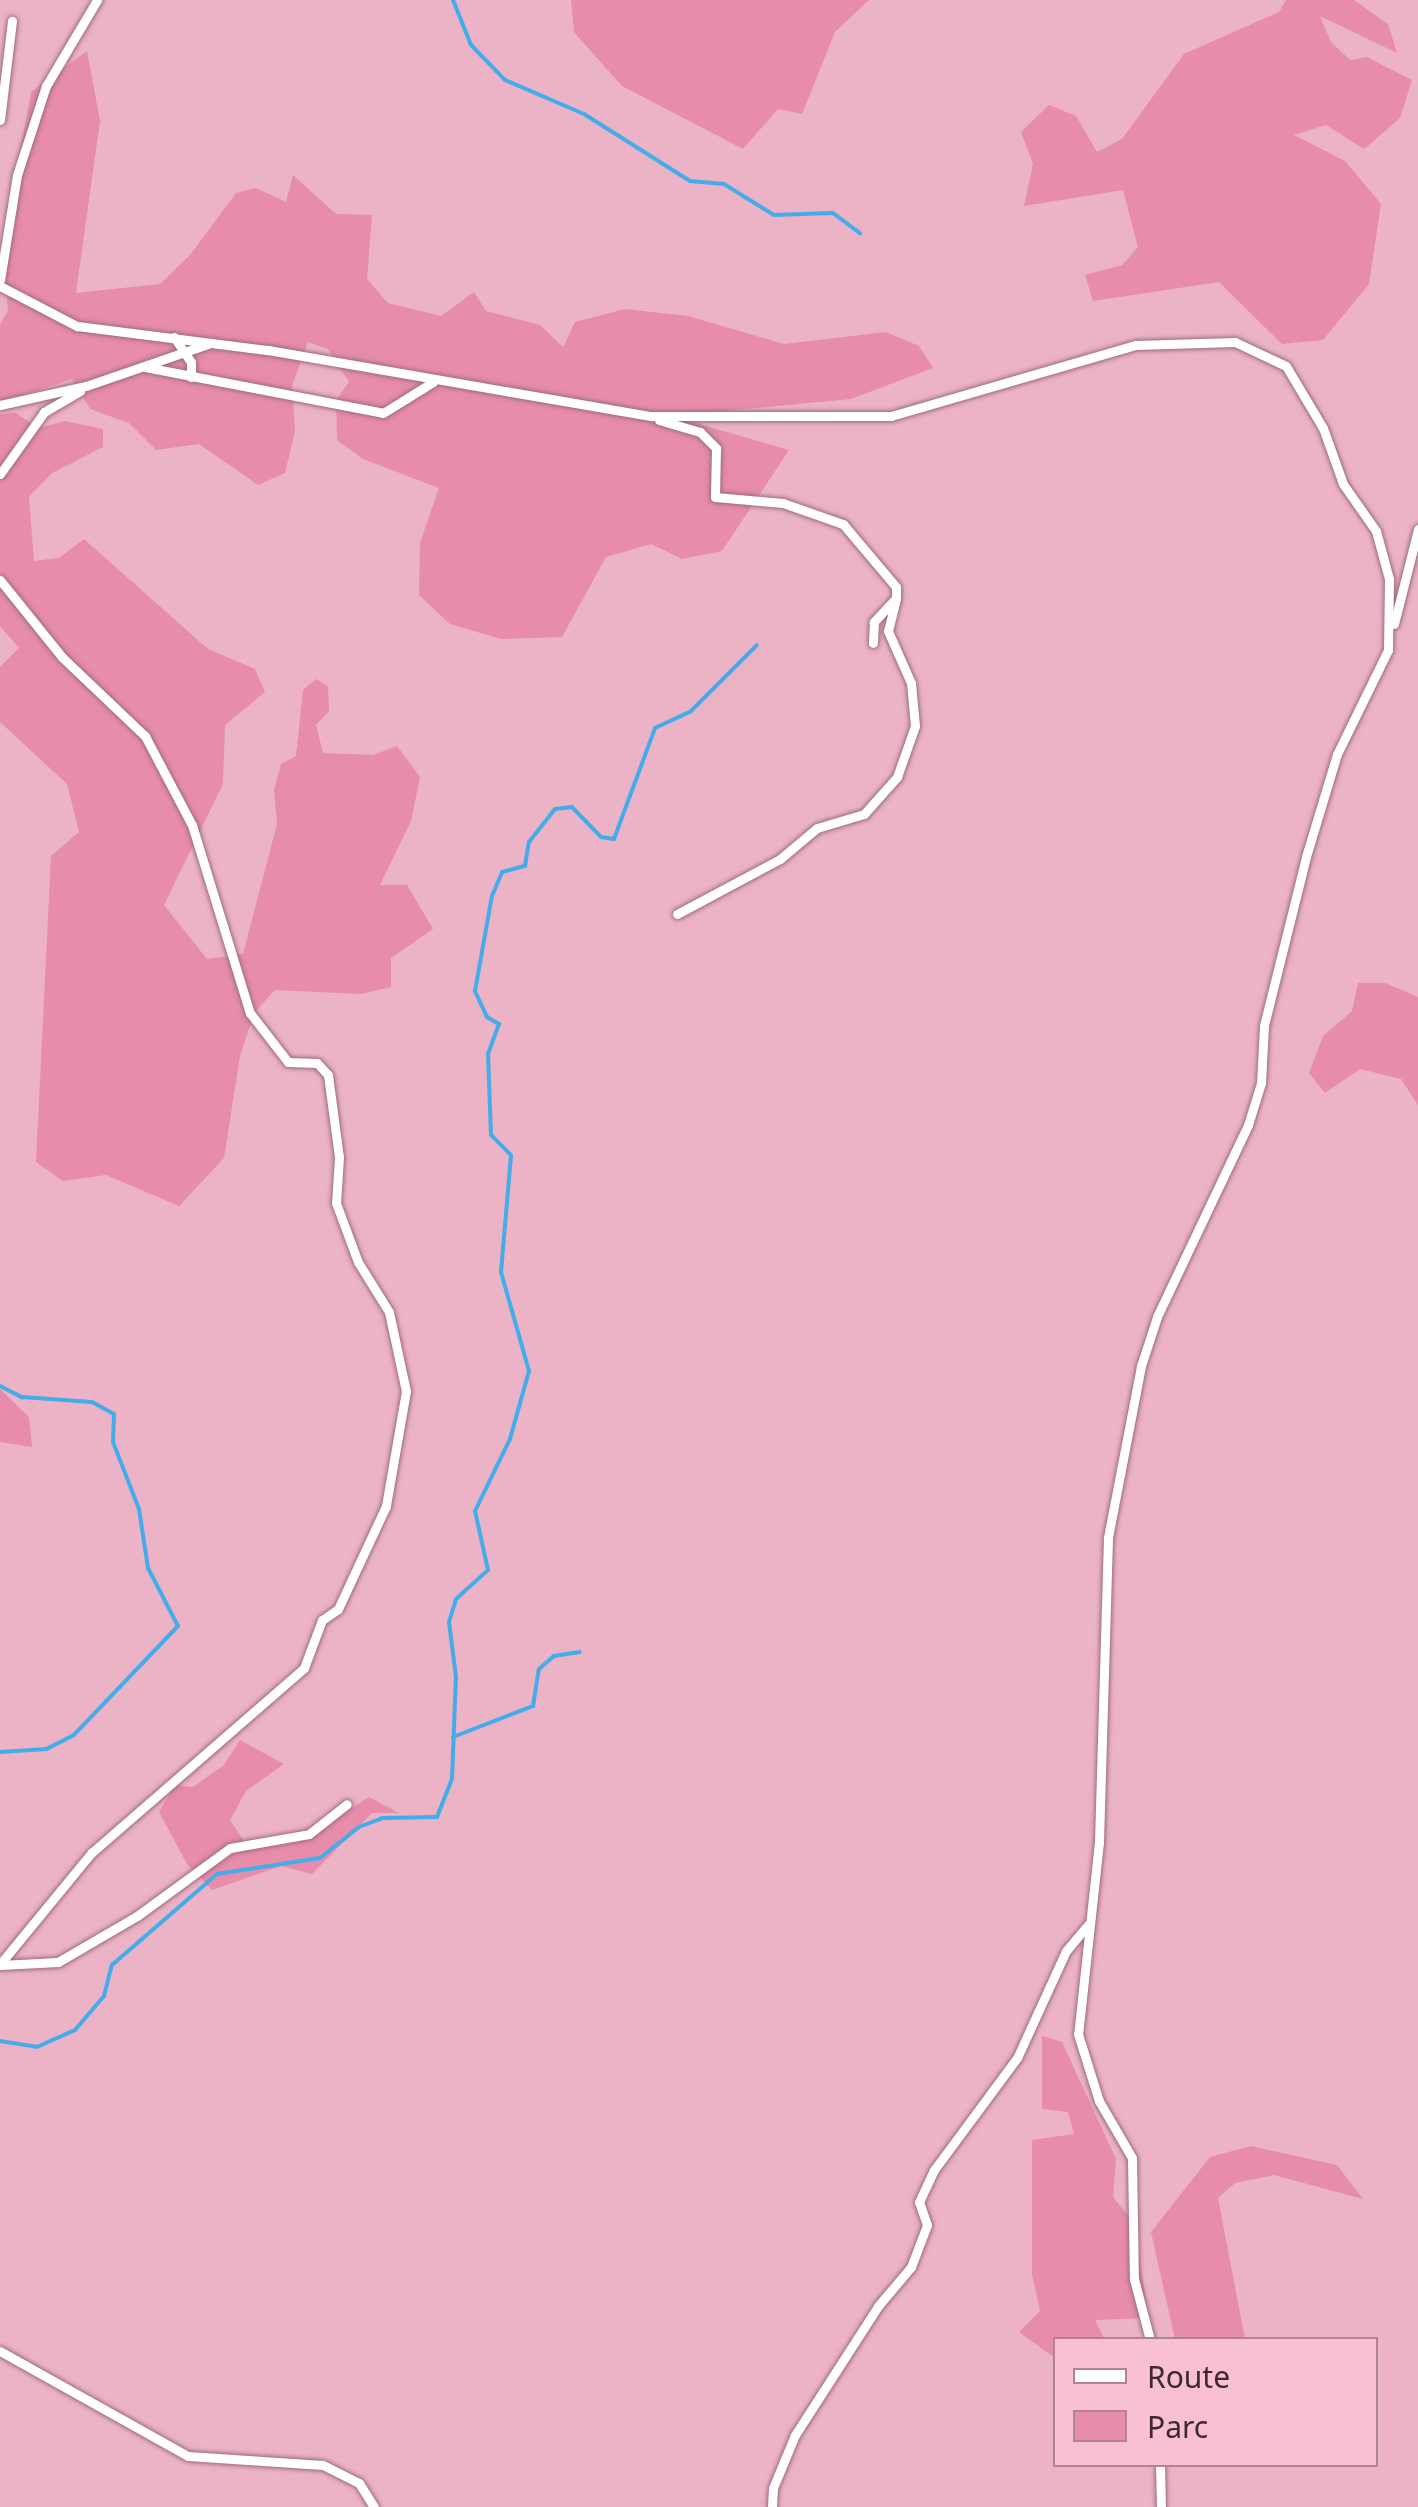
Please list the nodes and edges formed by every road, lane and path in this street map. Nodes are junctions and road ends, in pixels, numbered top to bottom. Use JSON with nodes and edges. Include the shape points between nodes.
{"nodes":[{"id":1,"x":97,"y":0,"type":"edge"},
{"id":2,"x":12,"y":22,"type":"dead end"},
{"id":3,"x":0,"y":120,"type":"edge"},
{"id":4,"x":0,"y":288,"type":"edge"},
{"id":5,"x":174,"y":337,"type":"junction"},
{"id":6,"x":212,"y":342,"type":"junction"},
{"id":7,"x":184,"y":353,"type":"junction"},
{"id":8,"x":145,"y":367,"type":"junction"},
{"id":9,"x":192,"y":377,"type":"junction"},
{"id":10,"x":433,"y":382,"type":"junction"},
{"id":11,"x":86,"y":386,"type":"junction"},
{"id":12,"x":0,"y":405,"type":"edge"},
{"id":13,"x":652,"y":416,"type":"junction"},
{"id":14,"x":0,"y":474,"type":"edge"},
{"id":15,"x":1418,"y":530,"type":"edge"},
{"id":16,"x":0,"y":580,"type":"edge"},
{"id":17,"x":896,"y":598,"type":"junction"},
{"id":18,"x":872,"y":643,"type":"dead end"},
{"id":19,"x":1388,"y":650,"type":"junction"},
{"id":20,"x":677,"y":914,"type":"dead end"},
{"id":21,"x":347,"y":1804,"type":"dead end"},
{"id":22,"x":1089,"y":1924,"type":"junction"},
{"id":23,"x":0,"y":1964,"type":"edge"},
{"id":24,"x":1149,"y":2337,"type":"edge"},
{"id":25,"x":0,"y":2352,"type":"edge"},
{"id":26,"x":1160,"y":2467,"type":"edge"},
{"id":27,"x":374,"y":2507,"type":"edge"},
{"id":28,"x":772,"y":2507,"type":"edge"},
{"id":29,"x":1160,"y":2507,"type":"edge"}],
"edges":[{"from":1,"to":4,"type":"street","via":[[46,86],[17,175]]},
{"from":2,"to":3,"type":"street"},
{"from":4,"to":5,"type":"street","via":[[77,326]]},
{"from":5,"to":6,"type":"street"},
{"from":5,"to":7,"type":"street"},
{"from":6,"to":7,"type":"street"},
{"from":6,"to":10,"type":"street"},
{"from":7,"to":8,"type":"street"},
{"from":7,"to":9,"type":"street"},
{"from":8,"to":9,"type":"street"},
{"from":8,"to":11,"type":"street"},
{"from":9,"to":10,"type":"street","via":[[383,412]]},
{"from":10,"to":13,"type":"street"},
{"from":11,"to":12,"type":"street"},
{"from":11,"to":14,"type":"street","via":[[44,412]]},
{"from":13,"to":17,"type":"street","via":[[709,438],[716,448],[715,497],[783,503],[843,524],[883,567]]},
{"from":13,"to":19,"type":"street","via":[[891,416],[1135,346],[1235,342],[1286,366],[1322,428],[1343,484],[1376,531],[1390,579]]},
{"from":15,"to":19,"type":"street"},
{"from":16,"to":23,"type":"street","via":[[62,656],[145,736],[192,825],[250,1013],[288,1062],[317,1064],[328,1075],[339,1157],[336,1203],[358,1262],[389,1312],[406,1391],[386,1506],[338,1608],[322,1620],[304,1668],[92,1852]]},
{"from":17,"to":18,"type":"street","via":[[874,622]]},
{"from":17,"to":20,"type":"street","via":[[888,632],[912,682],[915,726],[897,777],[864,814],[817,828],[780,859]]},
{"from":19,"to":22,"type":"street","via":[[1337,754],[1267,1012],[1261,1084],[1248,1125],[1141,1366],[1108,1538],[1104,1756]]},
{"from":21,"to":23,"type":"street","via":[[309,1834],[230,1848],[138,1916],[58,1962]]},
{"from":22,"to":24,"type":"street","via":[[1078,2034],[1100,2100],[1132,2158],[1134,2280]]},
{"from":22,"to":28,"type":"street","via":[[1066,1951],[1016,2058],[934,2170],[919,2202],[927,2225],[911,2267],[878,2306],[795,2436]]},
{"from":25,"to":27,"type":"street","via":[[188,2456],[324,2465],[359,2483]]},
{"from":26,"to":29,"type":"street"}]}
